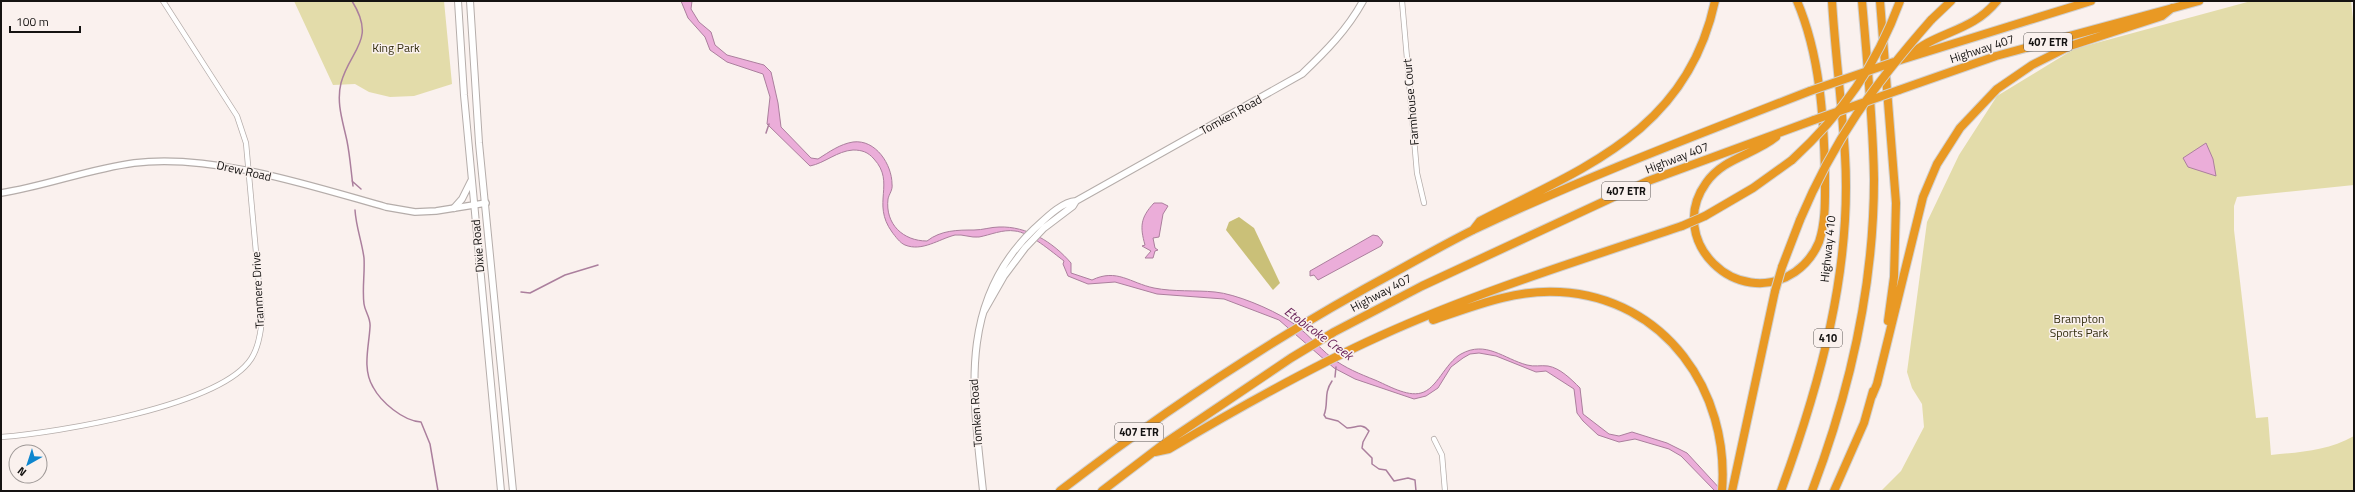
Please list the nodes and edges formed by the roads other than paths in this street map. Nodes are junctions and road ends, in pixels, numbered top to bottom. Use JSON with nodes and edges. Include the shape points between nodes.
{"nodes":[{"id":1,"x":163,"y":1,"type":"edge"},
{"id":2,"x":458,"y":1,"type":"edge"},
{"id":3,"x":470,"y":1,"type":"edge"},
{"id":4,"x":1363,"y":1,"type":"edge"},
{"id":5,"x":1402,"y":1,"type":"edge"},
{"id":6,"x":1715,"y":1,"type":"edge"},
{"id":7,"x":1797,"y":1,"type":"edge"},
{"id":8,"x":1832,"y":1,"type":"edge"},
{"id":9,"x":1862,"y":1,"type":"edge"},
{"id":10,"x":1880,"y":1,"type":"edge"},
{"id":11,"x":1900,"y":1,"type":"edge"},
{"id":12,"x":1950,"y":1,"type":"edge"},
{"id":13,"x":1997,"y":1,"type":"edge"},
{"id":14,"x":2091,"y":1,"type":"edge"},
{"id":15,"x":2199,"y":1,"type":"edge"},
{"id":16,"x":2172,"y":8,"type":"junction"},
{"id":17,"x":1907,"y":58,"type":"junction"},
{"id":18,"x":1782,"y":132,"type":"junction"},
{"id":19,"x":249,"y":172,"type":"junction"},
{"id":20,"x":471,"y":179,"type":"junction"},
{"id":21,"x":1,"y":193,"type":"edge"},
{"id":22,"x":486,"y":203,"type":"junction"},
{"id":23,"x":1424,"y":203,"type":"dead end"},
{"id":24,"x":474,"y":204,"type":"junction"},
{"id":25,"x":454,"y":208,"type":"junction"},
{"id":26,"x":1472,"y":231,"type":"junction"},
{"id":27,"x":1413,"y":322,"type":"junction"},
{"id":28,"x":1872,"y":396,"type":"junction"},
{"id":29,"x":1,"y":437,"type":"edge"},
{"id":30,"x":1434,"y":439,"type":"dead end"},
{"id":31,"x":1153,"y":452,"type":"junction"},
{"id":32,"x":501,"y":491,"type":"edge"},
{"id":33,"x":513,"y":491,"type":"edge"},
{"id":34,"x":983,"y":491,"type":"edge"},
{"id":35,"x":1060,"y":491,"type":"edge"},
{"id":36,"x":1102,"y":491,"type":"edge"},
{"id":37,"x":1445,"y":491,"type":"edge"},
{"id":38,"x":1722,"y":491,"type":"edge"},
{"id":39,"x":1732,"y":491,"type":"edge"},
{"id":40,"x":1781,"y":491,"type":"edge"},
{"id":41,"x":1812,"y":491,"type":"edge"},
{"id":42,"x":1834,"y":491,"type":"edge"}],
"edges":[{"from":1,"to":19,"type":"street","name":"Tranmere Drive","via":[[237,116],[246,143]]},
{"from":2,"to":20,"type":"main road","name":"Dixie Road"},
{"from":3,"to":22,"type":"main road","name":"Dixie Road","via":[[479,143]]},
{"from":4,"to":34,"type":"main road","name":"Tomken Road","via":[[1352,22],[1330,48],[1302,74],[1076,201],[1073,206],[1041,226],[1022,246],[984,311],[976,340],[972,379],[973,402]]},
{"from":5,"to":23,"type":"street","name":"Farmhouse Court","via":[[1418,173]]},
{"from":6,"to":26,"type":"highway","via":[[1709,26],[1694,62],[1670,98],[1646,125],[1616,150],[1595,163],[1480,221]]},
{"from":7,"to":18,"type":"highway","via":[[1810,39],[1816,72],[1824,150],[1823,224],[1814,251],[1795,272],[1770,282],[1742,281],[1721,271],[1703,252],[1695,228],[1696,202],[1706,182],[1718,169],[1770,142]]},
{"from":8,"to":40,"type":"highway","name":"Highway 410","number":"410","via":[[1845,155],[1842,238],[1837,285],[1818,381]]},
{"from":9,"to":41,"type":"highway","number":"410","via":[[1874,180],[1867,281],[1859,336],[1846,390]]},
{"from":10,"to":28,"type":"highway","via":[[1894,159],[1896,240],[1888,325]]},
{"from":11,"to":27,"type":"highway","bridge":true,"via":[[1884,40],[1858,87],[1829,124],[1792,160],[1753,188],[1705,216],[1682,226],[1504,286]]},
{"from":12,"to":39,"type":"highway","bridge":true,"via":[[1931,20],[1860,108],[1824,167],[1800,220],[1775,291]]},
{"from":13,"to":17,"type":"highway","via":[[1976,21],[1921,46]]},
{"from":14,"to":17,"type":"highway","name":"Highway 407","number":"407 ETR"},
{"from":15,"to":16,"type":"highway","name":"Highway 407","number":"407 ETR"},
{"from":16,"to":18,"type":"highway","name":"Highway 407","number":"407 ETR","bridge":true,"via":[[1996,56]]},
{"from":16,"to":28,"type":"highway","via":[[2162,16],[2070,46],[2032,65],[1997,88],[1960,128],[1937,164],[1923,197]]},
{"from":17,"to":26,"type":"highway","name":"Highway 407","number":"407 ETR","bridge":true,"via":[[1810,90],[1670,145]]},
{"from":18,"to":31,"type":"highway","name":"Highway 407","number":"407 ETR","via":[[1648,181],[1442,275],[1290,358]]},
{"from":19,"to":21,"type":"street","name":"Drew Road","via":[[210,164],[134,163]]},
{"from":19,"to":25,"type":"street","name":"Drew Road","via":[[386,207],[415,212]]},
{"from":19,"to":29,"type":"street","name":"Tranmere Drive","via":[[262,318],[257,346],[252,358],[241,370],[215,387],[155,408],[58,431]]},
{"from":20,"to":24,"type":"main road","name":"Dixie Road"},
{"from":20,"to":25,"type":"main road","via":[[462,199]]},
{"from":22,"to":24,"type":"street","name":"Drew Road"},
{"from":22,"to":33,"type":"main road","name":"Dixie Road"},
{"from":24,"to":25,"type":"street","name":"Drew Road"},
{"from":24,"to":32,"type":"main road","name":"Dixie Road"},
{"from":26,"to":35,"type":"highway","name":"Highway 407","number":"407 ETR","via":[[1316,315],[1272,342],[1152,423]]},
{"from":27,"to":31,"type":"highway","via":[[1257,397],[1169,449]]},
{"from":27,"to":38,"type":"highway","via":[[1425,322],[1492,300],[1545,292],[1587,296],[1630,313],[1669,340],[1700,381],[1717,425],[1723,456]]},
{"from":28,"to":42,"type":"highway","via":[[1864,423]]},
{"from":30,"to":37,"type":"street","via":[[1442,455]]},
{"from":31,"to":36,"type":"highway","name":"Highway 407","number":"407 ETR"}]}
